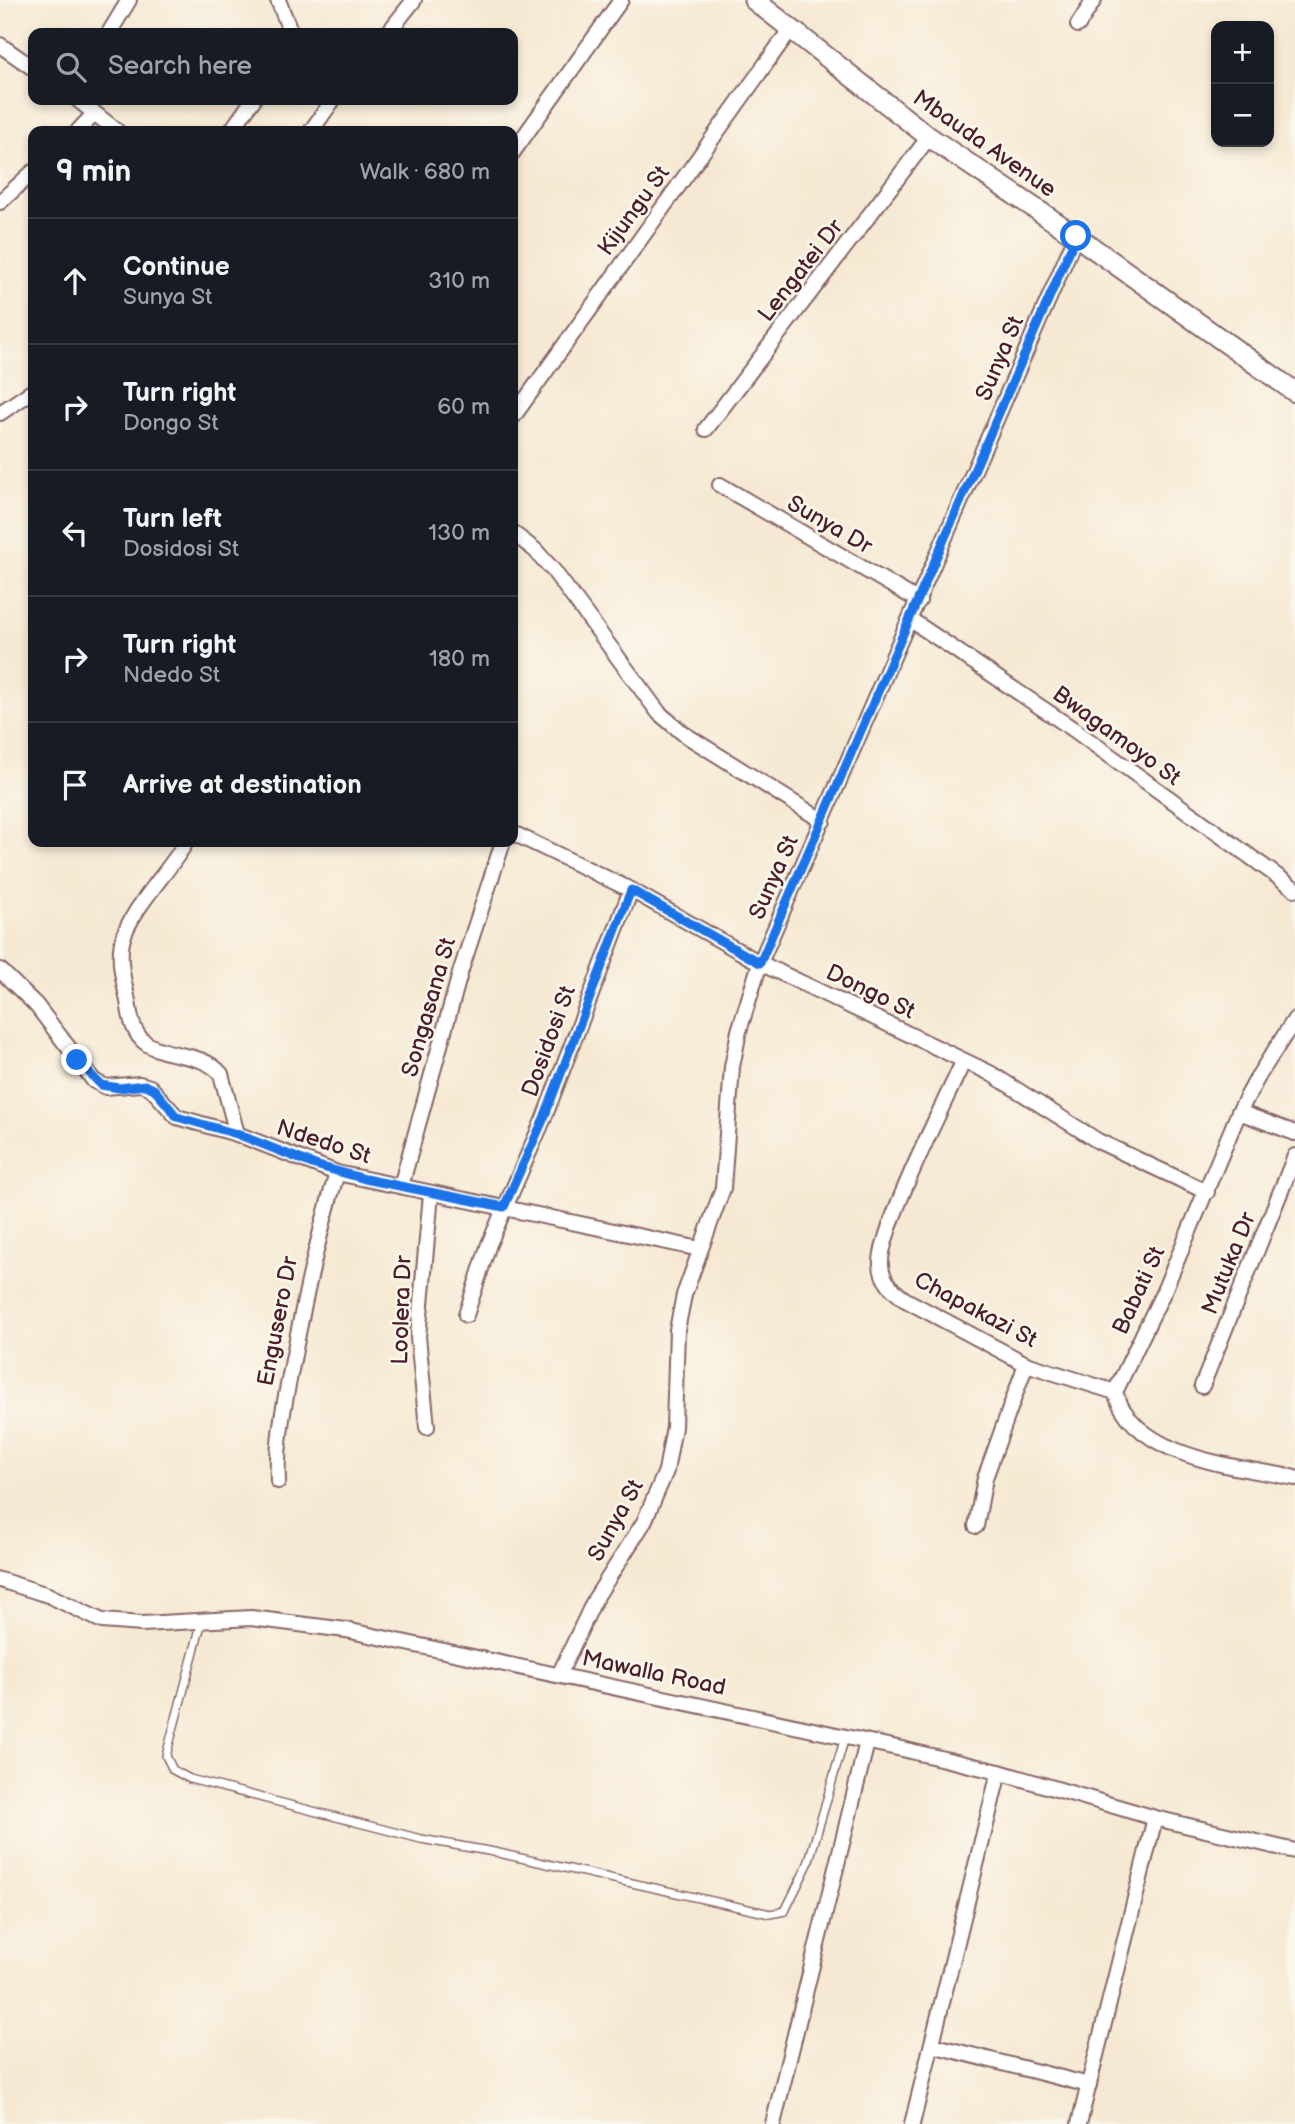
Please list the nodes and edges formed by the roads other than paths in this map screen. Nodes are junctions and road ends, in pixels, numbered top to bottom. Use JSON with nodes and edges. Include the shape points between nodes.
{"nodes":[{"id":1,"x":130,"y":0,"type":"edge"},
{"id":2,"x":278,"y":0,"type":"edge"},
{"id":3,"x":414,"y":0,"type":"edge"},
{"id":4,"x":621,"y":0,"type":"edge"},
{"id":5,"x":754,"y":0,"type":"edge"},
{"id":6,"x":1094,"y":0,"type":"edge"},
{"id":7,"x":1078,"y":25,"type":"dead end"},
{"id":8,"x":112,"y":28,"type":"edge"},
{"id":9,"x":289,"y":28,"type":"edge"},
{"id":10,"x":392,"y":28,"type":"edge"},
{"id":11,"x":790,"y":30,"type":"junction"},
{"id":12,"x":0,"y":45,"type":"edge"},
{"id":13,"x":28,"y":65,"type":"edge"},
{"id":14,"x":84,"y":105,"type":"edge"},
{"id":15,"x":249,"y":105,"type":"edge"},
{"id":16,"x":317,"y":105,"type":"edge"},
{"id":17,"x":329,"y":105,"type":"edge"},
{"id":18,"x":94,"y":114,"type":"junction"},
{"id":19,"x":321,"y":114,"type":"junction"},
{"id":20,"x":83,"y":126,"type":"edge"},
{"id":21,"x":110,"y":126,"type":"edge"},
{"id":22,"x":235,"y":126,"type":"edge"},
{"id":23,"x":314,"y":126,"type":"edge"},
{"id":24,"x":929,"y":137,"type":"junction"},
{"id":25,"x":518,"y":145,"type":"edge"},
{"id":26,"x":28,"y":177,"type":"edge"},
{"id":27,"x":0,"y":202,"type":"edge"},
{"id":28,"x":1076,"y":236,"type":"junction"},
{"id":29,"x":1295,"y":392,"type":"edge"},
{"id":30,"x":28,"y":394,"type":"edge"},
{"id":31,"x":518,"y":410,"type":"edge"},
{"id":32,"x":0,"y":413,"type":"edge"},
{"id":33,"x":706,"y":429,"type":"dead end"},
{"id":34,"x":720,"y":485,"type":"dead end"},
{"id":35,"x":518,"y":537,"type":"edge"},
{"id":36,"x":919,"y":601,"type":"junction"},
{"id":37,"x":911,"y":620,"type":"junction"},
{"id":38,"x":823,"y":821,"type":"junction"},
{"id":39,"x":518,"y":835,"type":"edge"},
{"id":40,"x":183,"y":847,"type":"edge"},
{"id":41,"x":501,"y":847,"type":"edge"},
{"id":42,"x":1295,"y":889,"type":"edge"},
{"id":43,"x":631,"y":890,"type":"junction"},
{"id":44,"x":760,"y":963,"type":"junction"},
{"id":45,"x":0,"y":970,"type":"edge"},
{"id":46,"x":1295,"y":1019,"type":"edge"},
{"id":47,"x":962,"y":1062,"type":"junction"},
{"id":48,"x":1239,"y":1112,"type":"junction"},
{"id":49,"x":1295,"y":1133,"type":"edge"},
{"id":50,"x":237,"y":1134,"type":"junction"},
{"id":51,"x":1295,"y":1156,"type":"edge"},
{"id":52,"x":337,"y":1173,"type":"junction"},
{"id":53,"x":401,"y":1186,"type":"junction"},
{"id":54,"x":1207,"y":1192,"type":"junction"},
{"id":55,"x":431,"y":1194,"type":"junction"},
{"id":56,"x":504,"y":1207,"type":"junction"},
{"id":57,"x":700,"y":1249,"type":"junction"},
{"id":58,"x":466,"y":1315,"type":"dead end"},
{"id":59,"x":1026,"y":1364,"type":"junction"},
{"id":60,"x":1202,"y":1386,"type":"dead end"},
{"id":61,"x":1115,"y":1392,"type":"junction"},
{"id":62,"x":427,"y":1427,"type":"dead end"},
{"id":63,"x":1295,"y":1478,"type":"edge"},
{"id":64,"x":278,"y":1481,"type":"dead end"},
{"id":65,"x":976,"y":1526,"type":"dead end"},
{"id":66,"x":0,"y":1580,"type":"edge"},
{"id":67,"x":202,"y":1618,"type":"junction"},
{"id":68,"x":559,"y":1675,"type":"junction"},
{"id":69,"x":846,"y":1736,"type":"junction"},
{"id":70,"x":867,"y":1742,"type":"junction"},
{"id":71,"x":999,"y":1772,"type":"junction"},
{"id":72,"x":1155,"y":1818,"type":"junction"},
{"id":73,"x":1295,"y":1851,"type":"edge"},
{"id":74,"x":932,"y":2045,"type":"junction"},
{"id":75,"x":1088,"y":2085,"type":"junction"},
{"id":76,"x":773,"y":2124,"type":"edge"},
{"id":77,"x":912,"y":2124,"type":"edge"},
{"id":78,"x":1079,"y":2124,"type":"edge"}],
"edges":[{"from":1,"to":8,"type":"street"},
{"from":2,"to":9,"type":"street"},
{"from":3,"to":10,"type":"street"},
{"from":4,"to":25,"type":"street"},
{"from":5,"to":11,"type":"street","name":"Mbauda Avenue"},
{"from":6,"to":7,"type":"street"},
{"from":11,"to":24,"type":"street","name":"Mbauda Avenue"},
{"from":11,"to":31,"type":"street","name":"Kijungu St"},
{"from":12,"to":13,"type":"street"},
{"from":14,"to":18,"type":"street"},
{"from":15,"to":22,"type":"street"},
{"from":16,"to":19,"type":"street"},
{"from":17,"to":19,"type":"street"},
{"from":18,"to":20,"type":"street"},
{"from":18,"to":21,"type":"street"},
{"from":19,"to":23,"type":"street"},
{"from":24,"to":28,"type":"street","name":"Mbauda Avenue"},
{"from":24,"to":33,"type":"street","name":"Lengatei Dr"},
{"from":26,"to":27,"type":"street"},
{"from":28,"to":29,"type":"street","name":"Mbauda Avenue"},
{"from":28,"to":36,"type":"street","name":"Sunya St"},
{"from":30,"to":32,"type":"street"},
{"from":34,"to":36,"type":"street","name":"Sunya Dr"},
{"from":35,"to":38,"type":"street","via":[[553,570],[659,713],[684,734]]},
{"from":36,"to":37,"type":"street","name":"Sunya St"},
{"from":37,"to":38,"type":"street","name":"Sunya St"},
{"from":37,"to":42,"type":"street","name":"Bwagamoyo St"},
{"from":38,"to":44,"type":"street","name":"Sunya St"},
{"from":39,"to":43,"type":"street","name":"Dongo St"},
{"from":40,"to":50,"type":"street","via":[[137,911],[122,942],[128,1005],[141,1040],[216,1067]]},
{"from":41,"to":53,"type":"street","name":"Songasana St","via":[[461,970]]},
{"from":43,"to":44,"type":"street","name":"Dongo St"},
{"from":43,"to":56,"type":"street","name":"Dosidosi St","via":[[544,1118]]},
{"from":44,"to":47,"type":"street","name":"Dongo St"},
{"from":44,"to":57,"type":"street","name":"Sunya St","via":[[732,1067],[723,1188]]},
{"from":45,"to":50,"type":"street","name":"Ndedo St","via":[[36,1005],[94,1081],[112,1088],[145,1085],[154,1089],[177,1117]]},
{"from":46,"to":48,"type":"street","name":"Babati St"},
{"from":47,"to":54,"type":"street","name":"Dongo St","via":[[999,1078],[1098,1141]]},
{"from":47,"to":59,"type":"street","name":"Chapakazi St","via":[[896,1210],[881,1253],[882,1275],[904,1299]]},
{"from":48,"to":49,"type":"street"},
{"from":48,"to":54,"type":"street","name":"Babati St"},
{"from":50,"to":52,"type":"street","name":"Ndedo St"},
{"from":51,"to":60,"type":"street","name":"Mutuka Dr"},
{"from":52,"to":53,"type":"street","name":"Ndedo St"},
{"from":52,"to":64,"type":"street","name":"Engusero Dr","via":[[303,1304],[278,1436]]},
{"from":53,"to":55,"type":"street","name":"Ndedo St"},
{"from":54,"to":61,"type":"street","name":"Babati St"},
{"from":55,"to":56,"type":"street","name":"Ndedo St"},
{"from":55,"to":62,"type":"street","name":"Loolera Dr","via":[[418,1338]]},
{"from":56,"to":57,"type":"street","name":"Ndedo St"},
{"from":56,"to":58,"type":"street","name":"Dosidosi St"},
{"from":57,"to":68,"type":"street","name":"Sunya St","via":[[677,1330],[674,1427],[666,1471],[644,1522],[595,1600]]},
{"from":59,"to":61,"type":"street","name":"Chapakazi St"},
{"from":59,"to":65,"type":"street","via":[[985,1478]]},
{"from":61,"to":63,"type":"street","via":[[1127,1418],[1155,1442],[1218,1462]]},
{"from":66,"to":67,"type":"street","name":"Mawalla Road","via":[[48,1595],[102,1621],[142,1624]]},
{"from":67,"to":68,"type":"street","name":"Mawalla Road","via":[[251,1618],[346,1630]]},
{"from":67,"to":69,"type":"lane","via":[[166,1756],[173,1770],[190,1779],[408,1836],[769,1914],[785,1911],[808,1864]]},
{"from":68,"to":69,"type":"street","name":"Mawalla Road"},
{"from":69,"to":70,"type":"street","name":"Mawalla Road"},
{"from":70,"to":71,"type":"street","name":"Mawalla Road"},
{"from":70,"to":76,"type":"street"},
{"from":71,"to":72,"type":"street","name":"Mawalla Road"},
{"from":71,"to":74,"type":"street"},
{"from":72,"to":73,"type":"street","name":"Mawalla Road"},
{"from":72,"to":75,"type":"street"},
{"from":74,"to":75,"type":"street"},
{"from":74,"to":77,"type":"street"},
{"from":75,"to":78,"type":"street"}]}
